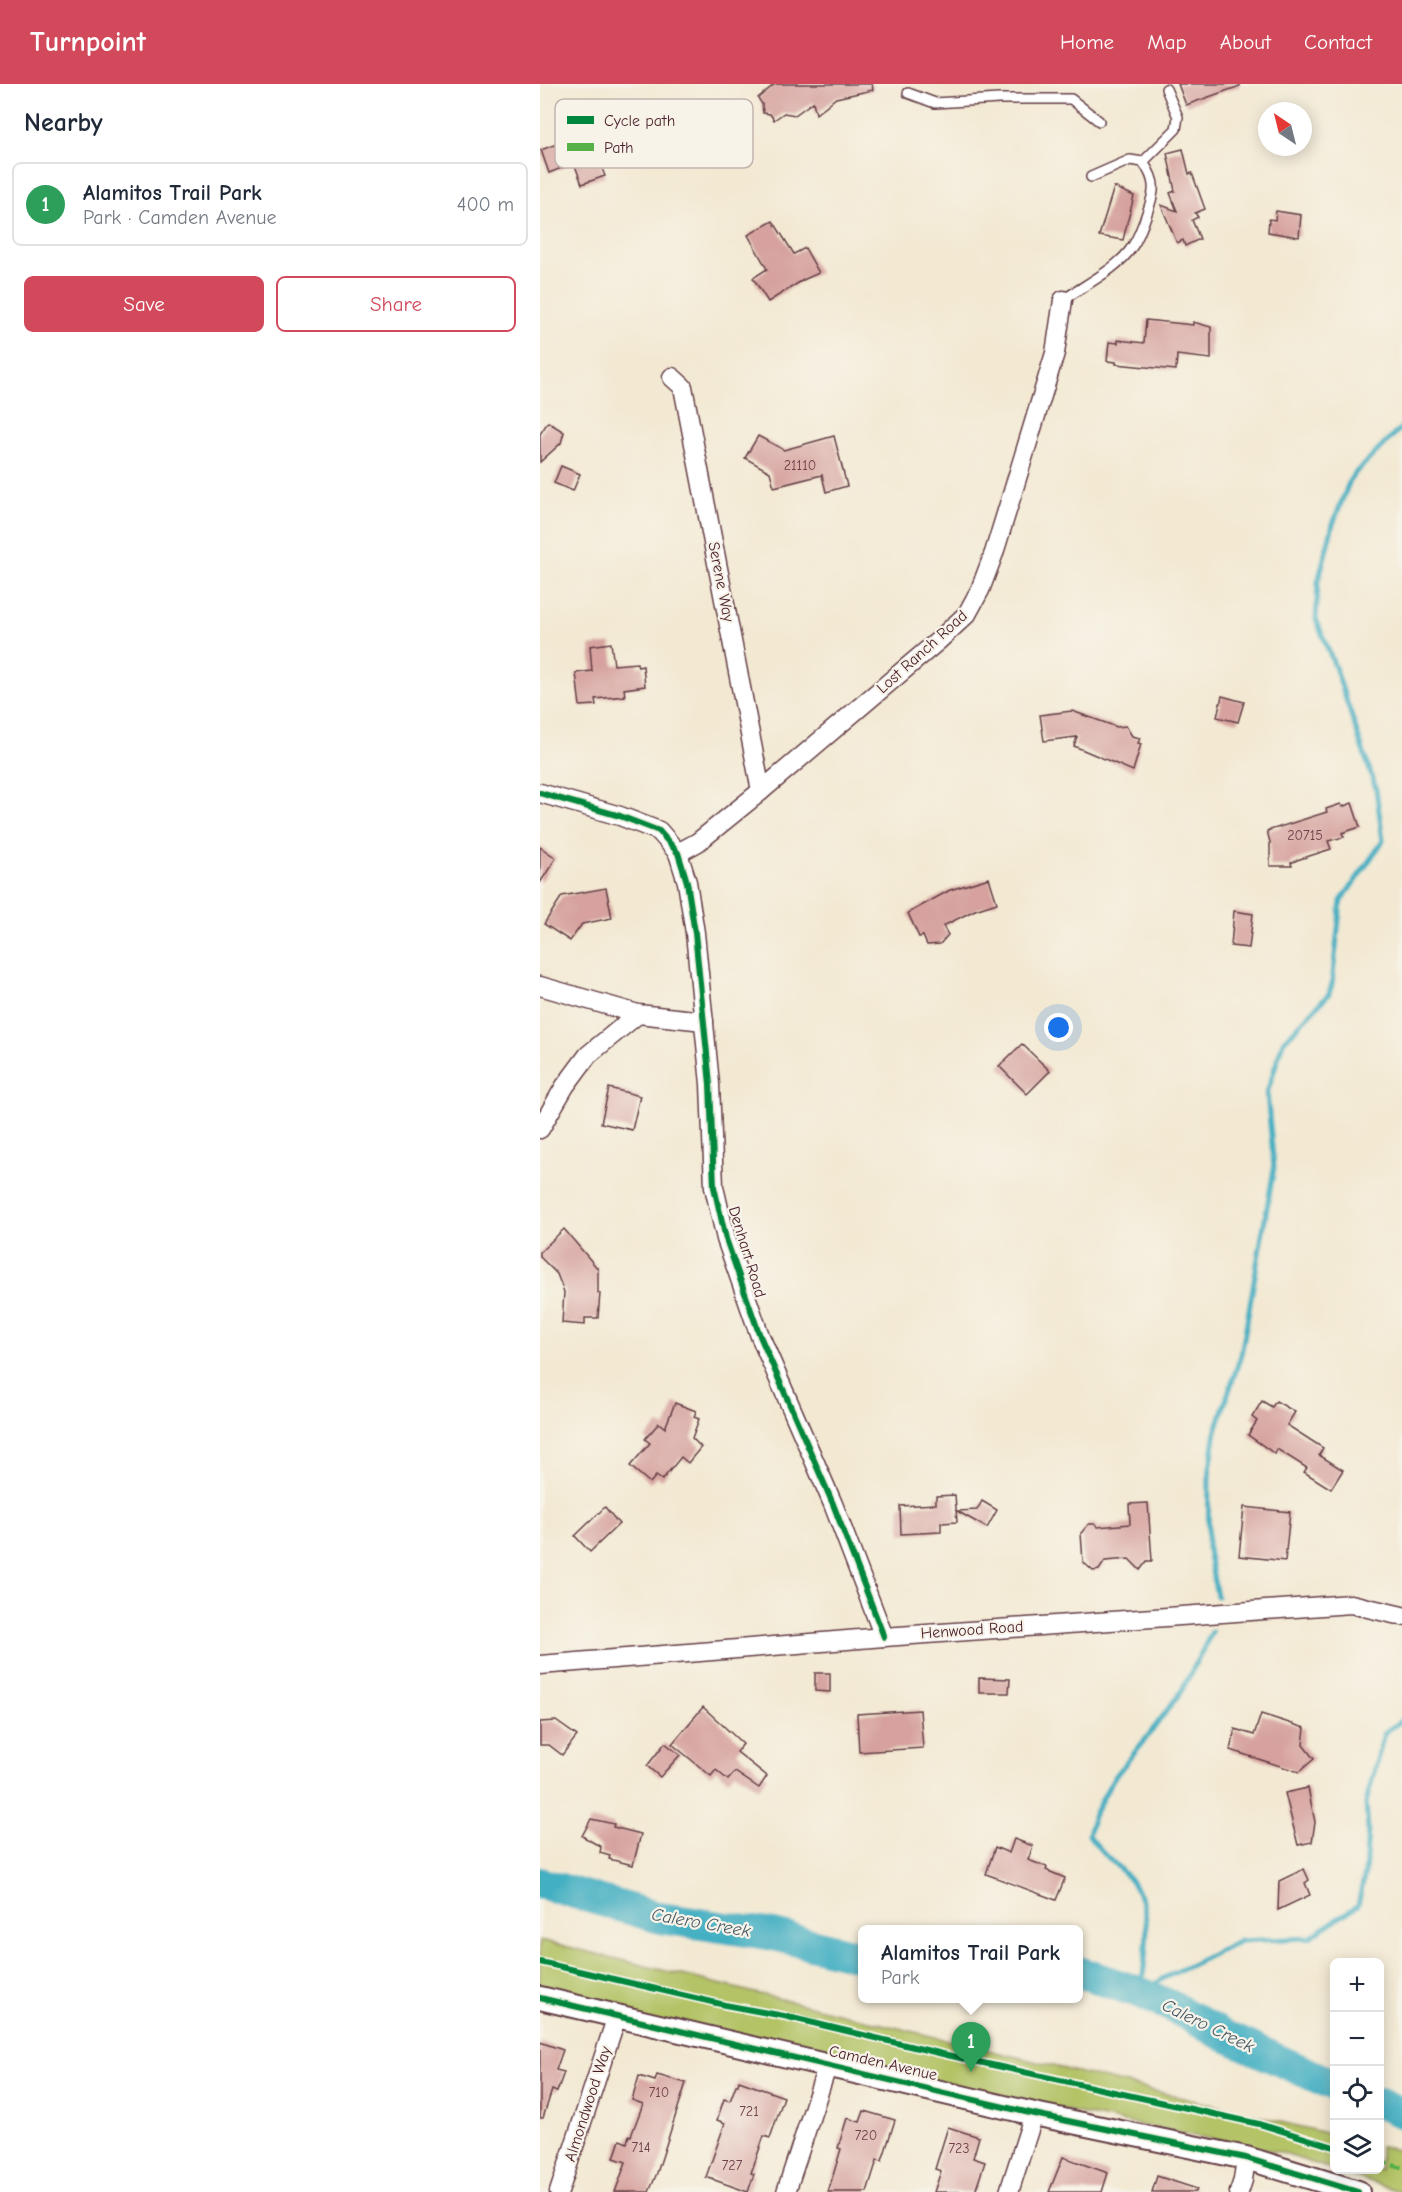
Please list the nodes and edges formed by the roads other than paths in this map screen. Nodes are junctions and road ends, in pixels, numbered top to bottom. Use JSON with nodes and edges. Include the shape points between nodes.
{"nodes":[{"id":1,"x":1166,"y":89,"type":"dead end"},
{"id":2,"x":908,"y":93,"type":"dead end"},
{"id":3,"x":1099,"y":121,"type":"dead end"},
{"id":4,"x":1143,"y":162,"type":"junction"},
{"id":5,"x":1091,"y":177,"type":"dead end"},
{"id":6,"x":1063,"y":300,"type":"joint"},
{"id":7,"x":672,"y":377,"type":"dead end"},
{"id":8,"x":761,"y":791,"type":"junction"},
{"id":9,"x":540,"y":794,"type":"edge"},
{"id":10,"x":678,"y":853,"type":"junction"},
{"id":11,"x":540,"y":986,"type":"edge"},
{"id":12,"x":638,"y":1014,"type":"junction"},
{"id":13,"x":705,"y":1022,"type":"junction"},
{"id":14,"x":540,"y":1129,"type":"edge"},
{"id":15,"x":1402,"y":1616,"type":"edge"},
{"id":16,"x":884,"y":1637,"type":"junction"},
{"id":17,"x":540,"y":1665,"type":"edge"},
{"id":18,"x":540,"y":1998,"type":"edge"},
{"id":19,"x":617,"y":2016,"type":"junction"},
{"id":20,"x":828,"y":2064,"type":"junction"},
{"id":21,"x":1034,"y":2114,"type":"junction"},
{"id":22,"x":1246,"y":2158,"type":"junction"},
{"id":23,"x":559,"y":2192,"type":"edge"},
{"id":24,"x":786,"y":2192,"type":"edge"},
{"id":25,"x":1009,"y":2192,"type":"edge"},
{"id":26,"x":1239,"y":2192,"type":"edge"},
{"id":27,"x":1358,"y":2192,"type":"edge"}],
"edges":[{"from":1,"to":4,"type":"lane","via":[[1178,117],[1176,129]]},
{"from":2,"to":3,"type":"lane","via":[[935,103],[1071,99]]},
{"from":4,"to":5,"type":"lane","via":[[1130,160]]},
{"from":4,"to":6,"type":"lane","via":[[1152,174],[1155,193],[1131,249]]},
{"from":6,"to":8,"type":"street","name":"Lost Ranch Road","via":[[1055,353],[1018,477],[994,553],[967,614]]},
{"from":7,"to":8,"type":"street","name":"Serene Way","via":[[683,387]]},
{"from":8,"to":10,"type":"street","name":"Lost Ranch Road","via":[[698,842]]},
{"from":9,"to":10,"type":"street","via":[[659,831]]},
{"from":10,"to":13,"type":"street","name":"Denhart Road","via":[[687,882]]},
{"from":11,"to":12,"type":"street"},
{"from":12,"to":13,"type":"street"},
{"from":12,"to":14,"type":"street","via":[[588,1055]]},
{"from":13,"to":16,"type":"street","name":"Denhart Road","via":[[714,1187],[726,1239],[760,1336],[833,1504]]},
{"from":15,"to":16,"type":"street","name":"Henwood Road","via":[[1351,1604]]},
{"from":16,"to":17,"type":"street","name":"Henwood Road"},
{"from":18,"to":19,"type":"street","name":"Camden Avenue"},
{"from":19,"to":20,"type":"street","name":"Camden Avenue"},
{"from":19,"to":23,"type":"street","name":"Almondwood Way"},
{"from":20,"to":21,"type":"street","name":"Camden Avenue"},
{"from":20,"to":24,"type":"street"},
{"from":21,"to":22,"type":"street","name":"Camden Avenue"},
{"from":21,"to":25,"type":"street"},
{"from":22,"to":26,"type":"street"},
{"from":22,"to":27,"type":"street","name":"Camden Avenue"}]}
